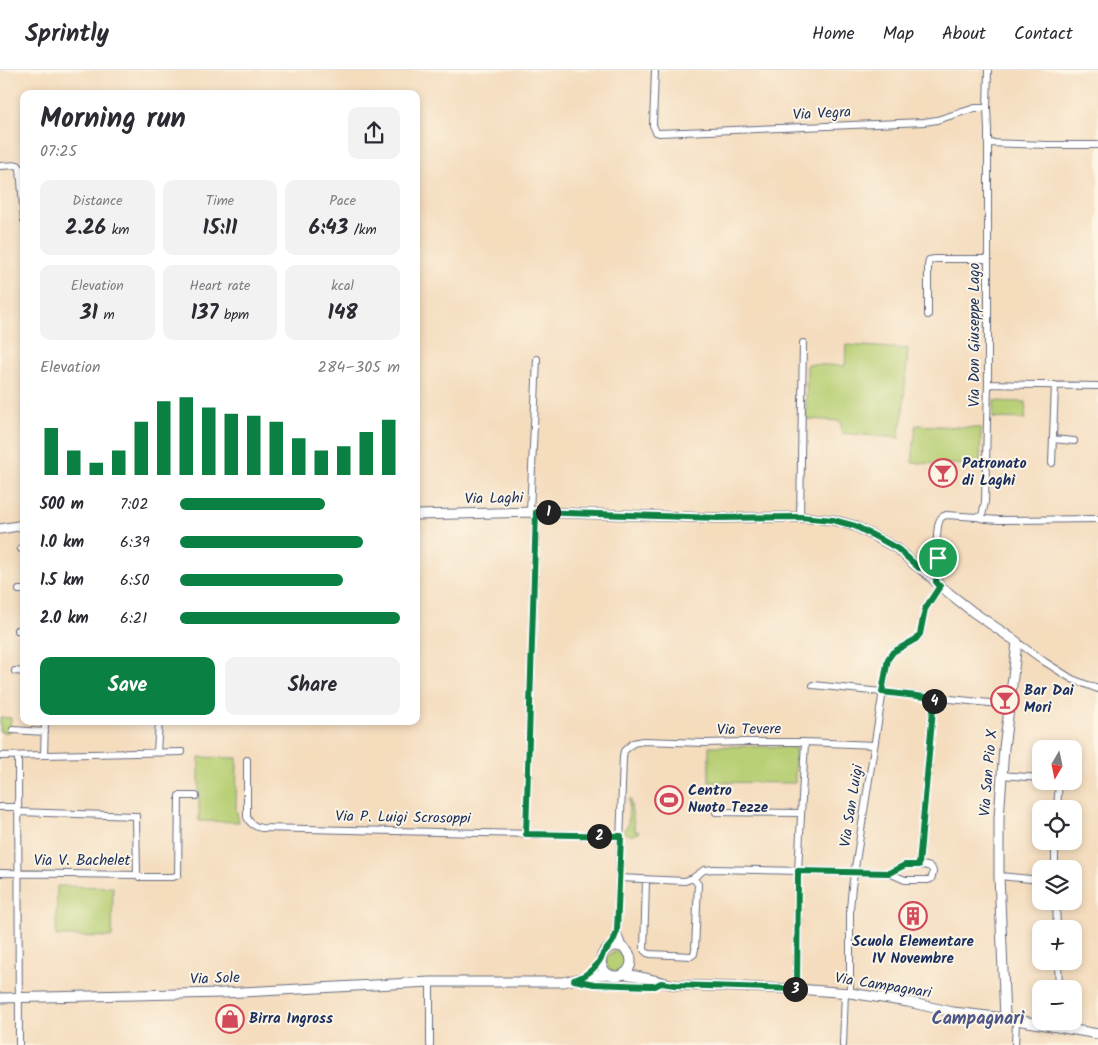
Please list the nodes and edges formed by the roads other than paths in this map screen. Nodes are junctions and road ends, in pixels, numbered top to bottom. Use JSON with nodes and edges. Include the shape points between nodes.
{"nodes":[{"id":1,"x":655,"y":70,"type":"edge"},
{"id":2,"x":988,"y":70,"type":"edge"},
{"id":3,"x":987,"y":108,"type":"junction"},
{"id":4,"x":988,"y":142,"type":"junction"},
{"id":5,"x":1098,"y":145,"type":"edge"},
{"id":6,"x":0,"y":166,"type":"edge"},
{"id":7,"x":20,"y":168,"type":"edge"},
{"id":8,"x":988,"y":259,"type":"junction"},
{"id":9,"x":928,"y":316,"type":"dead end"},
{"id":10,"x":804,"y":343,"type":"dead end"},
{"id":11,"x":537,"y":359,"type":"dead end"},
{"id":12,"x":988,"y":384,"type":"junction"},
{"id":13,"x":1055,"y":385,"type":"junction"},
{"id":14,"x":1098,"y":386,"type":"edge"},
{"id":15,"x":1053,"y":440,"type":"junction"},
{"id":16,"x":1074,"y":441,"type":"dead end"},
{"id":17,"x":1052,"y":463,"type":"dead end"},
{"id":18,"x":533,"y":512,"type":"junction"},
{"id":19,"x":420,"y":515,"type":"edge"},
{"id":20,"x":800,"y":517,"type":"junction"},
{"id":21,"x":977,"y":517,"type":"junction"},
{"id":22,"x":1098,"y":519,"type":"edge"},
{"id":23,"x":20,"y":526,"type":"edge"},
{"id":24,"x":0,"y":529,"type":"edge"},
{"id":25,"x":932,"y":572,"type":"junction"},
{"id":26,"x":1017,"y":642,"type":"junction"},
{"id":27,"x":15,"y":671,"type":"dead end"},
{"id":28,"x":20,"y":672,"type":"edge"},
{"id":29,"x":813,"y":685,"type":"dead end"},
{"id":30,"x":1098,"y":689,"type":"edge"},
{"id":31,"x":882,"y":692,"type":"junction"},
{"id":32,"x":934,"y":698,"type":"junction"},
{"id":33,"x":1009,"y":705,"type":"junction"},
{"id":34,"x":45,"y":725,"type":"edge"},
{"id":35,"x":159,"y":725,"type":"edge"},
{"id":36,"x":13,"y":730,"type":"dead end"},
{"id":37,"x":45,"y":732,"type":"junction"},
{"id":38,"x":805,"y":742,"type":"junction"},
{"id":39,"x":874,"y":745,"type":"junction"},
{"id":40,"x":157,"y":752,"type":"junction"},
{"id":41,"x":182,"y":752,"type":"dead end"},
{"id":42,"x":44,"y":754,"type":"junction"},
{"id":43,"x":0,"y":756,"type":"edge"},
{"id":44,"x":18,"y":756,"type":"junction"},
{"id":45,"x":247,"y":760,"type":"dead end"},
{"id":46,"x":1001,"y":775,"type":"junction"},
{"id":47,"x":1032,"y":777,"type":"edge"},
{"id":48,"x":196,"y":796,"type":"dead end"},
{"id":49,"x":0,"y":807,"type":"edge"},
{"id":50,"x":18,"y":810,"type":"junction"},
{"id":51,"x":716,"y":812,"type":"dead end"},
{"id":52,"x":800,"y":813,"type":"junction"},
{"id":53,"x":526,"y":834,"type":"junction"},
{"id":54,"x":621,"y":836,"type":"junction"},
{"id":55,"x":919,"y":865,"type":"junction"},
{"id":56,"x":798,"y":871,"type":"junction"},
{"id":57,"x":0,"y":873,"type":"edge"},
{"id":58,"x":18,"y":873,"type":"junction"},
{"id":59,"x":854,"y":873,"type":"junction"},
{"id":60,"x":889,"y":873,"type":"junction"},
{"id":61,"x":137,"y":875,"type":"junction"},
{"id":62,"x":999,"y":876,"type":"junction"},
{"id":63,"x":619,"y":878,"type":"junction"},
{"id":64,"x":693,"y":878,"type":"junction"},
{"id":65,"x":1032,"y":879,"type":"edge"},
{"id":66,"x":646,"y":880,"type":"junction"},
{"id":67,"x":617,"y":931,"type":"junction"},
{"id":68,"x":609,"y":948,"type":"junction"},
{"id":69,"x":623,"y":948,"type":"junction"},
{"id":70,"x":601,"y":959,"type":"junction"},
{"id":71,"x":631,"y":960,"type":"junction"},
{"id":72,"x":608,"y":974,"type":"junction"},
{"id":73,"x":624,"y":974,"type":"junction"},
{"id":74,"x":578,"y":978,"type":"junction"},
{"id":75,"x":650,"y":979,"type":"junction"},
{"id":76,"x":430,"y":982,"type":"junction"},
{"id":77,"x":661,"y":983,"type":"junction"},
{"id":78,"x":797,"y":989,"type":"junction"},
{"id":79,"x":847,"y":992,"type":"junction"},
{"id":80,"x":0,"y":998,"type":"edge"},
{"id":81,"x":18,"y":998,"type":"junction"},
{"id":82,"x":1002,"y":1018,"type":"junction"},
{"id":83,"x":1016,"y":1020,"type":"junction"},
{"id":84,"x":1032,"y":1022,"type":"edge"},
{"id":85,"x":1081,"y":1030,"type":"edge"},
{"id":86,"x":1098,"y":1034,"type":"edge"},
{"id":87,"x":19,"y":1045,"type":"edge"},
{"id":88,"x":430,"y":1045,"type":"edge"},
{"id":89,"x":843,"y":1045,"type":"edge"},
{"id":90,"x":1015,"y":1045,"type":"edge"}],
"edges":[{"from":1,"to":3,"type":"street","name":"Via Vegra","via":[[653,125],[659,133],[924,122],[975,108]]},
{"from":2,"to":3,"type":"street","name":"Via Don Giuseppe Lago"},
{"from":3,"to":4,"type":"street","name":"Via Don Giuseppe Lago"},
{"from":4,"to":5,"type":"street"},
{"from":4,"to":8,"type":"street","name":"Via Don Giuseppe Lago"},
{"from":6,"to":7,"type":"street"},
{"from":8,"to":9,"type":"street","via":[[929,260]]},
{"from":8,"to":12,"type":"street","name":"Via Don Giuseppe Lago"},
{"from":10,"to":20,"type":"street"},
{"from":11,"to":18,"type":"street"},
{"from":12,"to":13,"type":"street"},
{"from":12,"to":21,"type":"street","name":"Via Don Giuseppe Lago","via":[[985,502],[982,516]]},
{"from":13,"to":14,"type":"street"},
{"from":13,"to":15,"type":"street"},
{"from":15,"to":16,"type":"street"},
{"from":15,"to":17,"type":"street"},
{"from":18,"to":19,"type":"main road","name":"Via Laghi"},
{"from":18,"to":20,"type":"main road","name":"Via Laghi","via":[[718,518]]},
{"from":18,"to":53,"type":"street"},
{"from":20,"to":25,"type":"main road","name":"Via Laghi","via":[[855,526]]},
{"from":21,"to":22,"type":"street","via":[[986,520]]},
{"from":21,"to":25,"type":"street","via":[[946,515],[939,520]]},
{"from":23,"to":24,"type":"main road"},
{"from":25,"to":26,"type":"main road","via":[[973,612]]},
{"from":25,"to":31,"type":"street","name":"Via San Luigi","via":[[920,634],[888,659]]},
{"from":26,"to":30,"type":"street","via":[[1072,679]]},
{"from":26,"to":33,"type":"main road","name":"Via San Pio X"},
{"from":27,"to":28,"type":"street"},
{"from":29,"to":31,"type":"street"},
{"from":31,"to":32,"type":"street"},
{"from":31,"to":39,"type":"street","name":"Via San Luigi"},
{"from":32,"to":33,"type":"street"},
{"from":32,"to":55,"type":"street"},
{"from":33,"to":46,"type":"main road","name":"Via San Pio X"},
{"from":34,"to":37,"type":"street"},
{"from":35,"to":40,"type":"street"},
{"from":36,"to":37,"type":"street"},
{"from":37,"to":42,"type":"street"},
{"from":38,"to":39,"type":"street","name":"Via Tevere"},
{"from":38,"to":52,"type":"street"},
{"from":38,"to":54,"type":"street","name":"Via Tevere","via":[[632,743],[623,757]]},
{"from":39,"to":59,"type":"street","name":"Via San Luigi"},
{"from":40,"to":41,"type":"street"},
{"from":40,"to":42,"type":"street"},
{"from":42,"to":44,"type":"street"},
{"from":43,"to":44,"type":"street"},
{"from":44,"to":50,"type":"street"},
{"from":45,"to":53,"type":"street","name":"Via P. Luigi Scrosoppi","via":[[247,817],[254,826],[261,828]]},
{"from":46,"to":47,"type":"street"},
{"from":46,"to":62,"type":"main road","name":"Via San Pio X"},
{"from":48,"to":61,"type":"street","via":[[179,796],[178,875],[173,878]]},
{"from":49,"to":50,"type":"street"},
{"from":50,"to":58,"type":"street"},
{"from":50,"to":61,"type":"street","name":"Via V. Bachelet","via":[[136,816]]},
{"from":51,"to":52,"type":"street"},
{"from":52,"to":56,"type":"street"},
{"from":53,"to":54,"type":"street","name":"Via P. Luigi Scrosoppi"},
{"from":54,"to":63,"type":"street"},
{"from":55,"to":60,"type":"street","via":[[905,865]]},
{"from":55,"to":60,"type":"street","via":[[932,869],[930,880],[905,880]]},
{"from":56,"to":59,"type":"street"},
{"from":56,"to":64,"type":"street","via":[[713,869],[704,870]]},
{"from":56,"to":78,"type":"street"},
{"from":57,"to":58,"type":"street","name":"Via V. Bachelet"},
{"from":58,"to":61,"type":"street","name":"Via V. Bachelet"},
{"from":58,"to":81,"type":"street"},
{"from":59,"to":60,"type":"street"},
{"from":59,"to":79,"type":"street","name":"Via San Luigi"},
{"from":62,"to":65,"type":"street"},
{"from":62,"to":82,"type":"main road","name":"Via San Pio X"},
{"from":63,"to":66,"type":"street"},
{"from":63,"to":67,"type":"street"},
{"from":64,"to":66,"type":"street","via":[[685,881]]},
{"from":64,"to":66,"type":"street","via":[[698,884],[695,949],[691,956],[650,954],[644,950]]},
{"from":67,"to":68,"type":"street"},
{"from":67,"to":69,"type":"street"},
{"from":68,"to":69,"type":"main road"},
{"from":68,"to":70,"type":"main road"},
{"from":69,"to":71,"type":"main road"},
{"from":70,"to":72,"type":"main road","via":[[602,968]]},
{"from":70,"to":74,"type":"main road"},
{"from":71,"to":73,"type":"main road","via":[[630,968]]},
{"from":71,"to":75,"type":"main road","name":"Via Campagnari","via":[[640,973]]},
{"from":72,"to":73,"type":"main road"},
{"from":72,"to":74,"type":"main road","name":"Via Campagnari"},
{"from":73,"to":75,"type":"main road","name":"Via Campagnari"},
{"from":74,"to":76,"type":"main road","name":"Via Campagnari","via":[[563,982]]},
{"from":74,"to":77,"type":"street","name":"Via Campagnari","via":[[589,983],[620,985],[655,986]]},
{"from":75,"to":77,"type":"main road","name":"Via Campagnari"},
{"from":76,"to":81,"type":"main road","name":"Via Sole","via":[[214,993]]},
{"from":76,"to":88,"type":"street"},
{"from":77,"to":78,"type":"main road","name":"Via Campagnari"},
{"from":78,"to":79,"type":"main road","name":"Via Campagnari"},
{"from":79,"to":82,"type":"main road","name":"Via Campagnari"},
{"from":79,"to":89,"type":"street","name":"Via San Luigi"},
{"from":80,"to":81,"type":"main road","name":"Via Sole"},
{"from":81,"to":87,"type":"street"},
{"from":82,"to":83,"type":"main road","name":"Via Campagnari"},
{"from":83,"to":84,"type":"main road","name":"Via Campagnari"},
{"from":83,"to":90,"type":"street"},
{"from":85,"to":86,"type":"main road","name":"Via Campagnari"}]}
